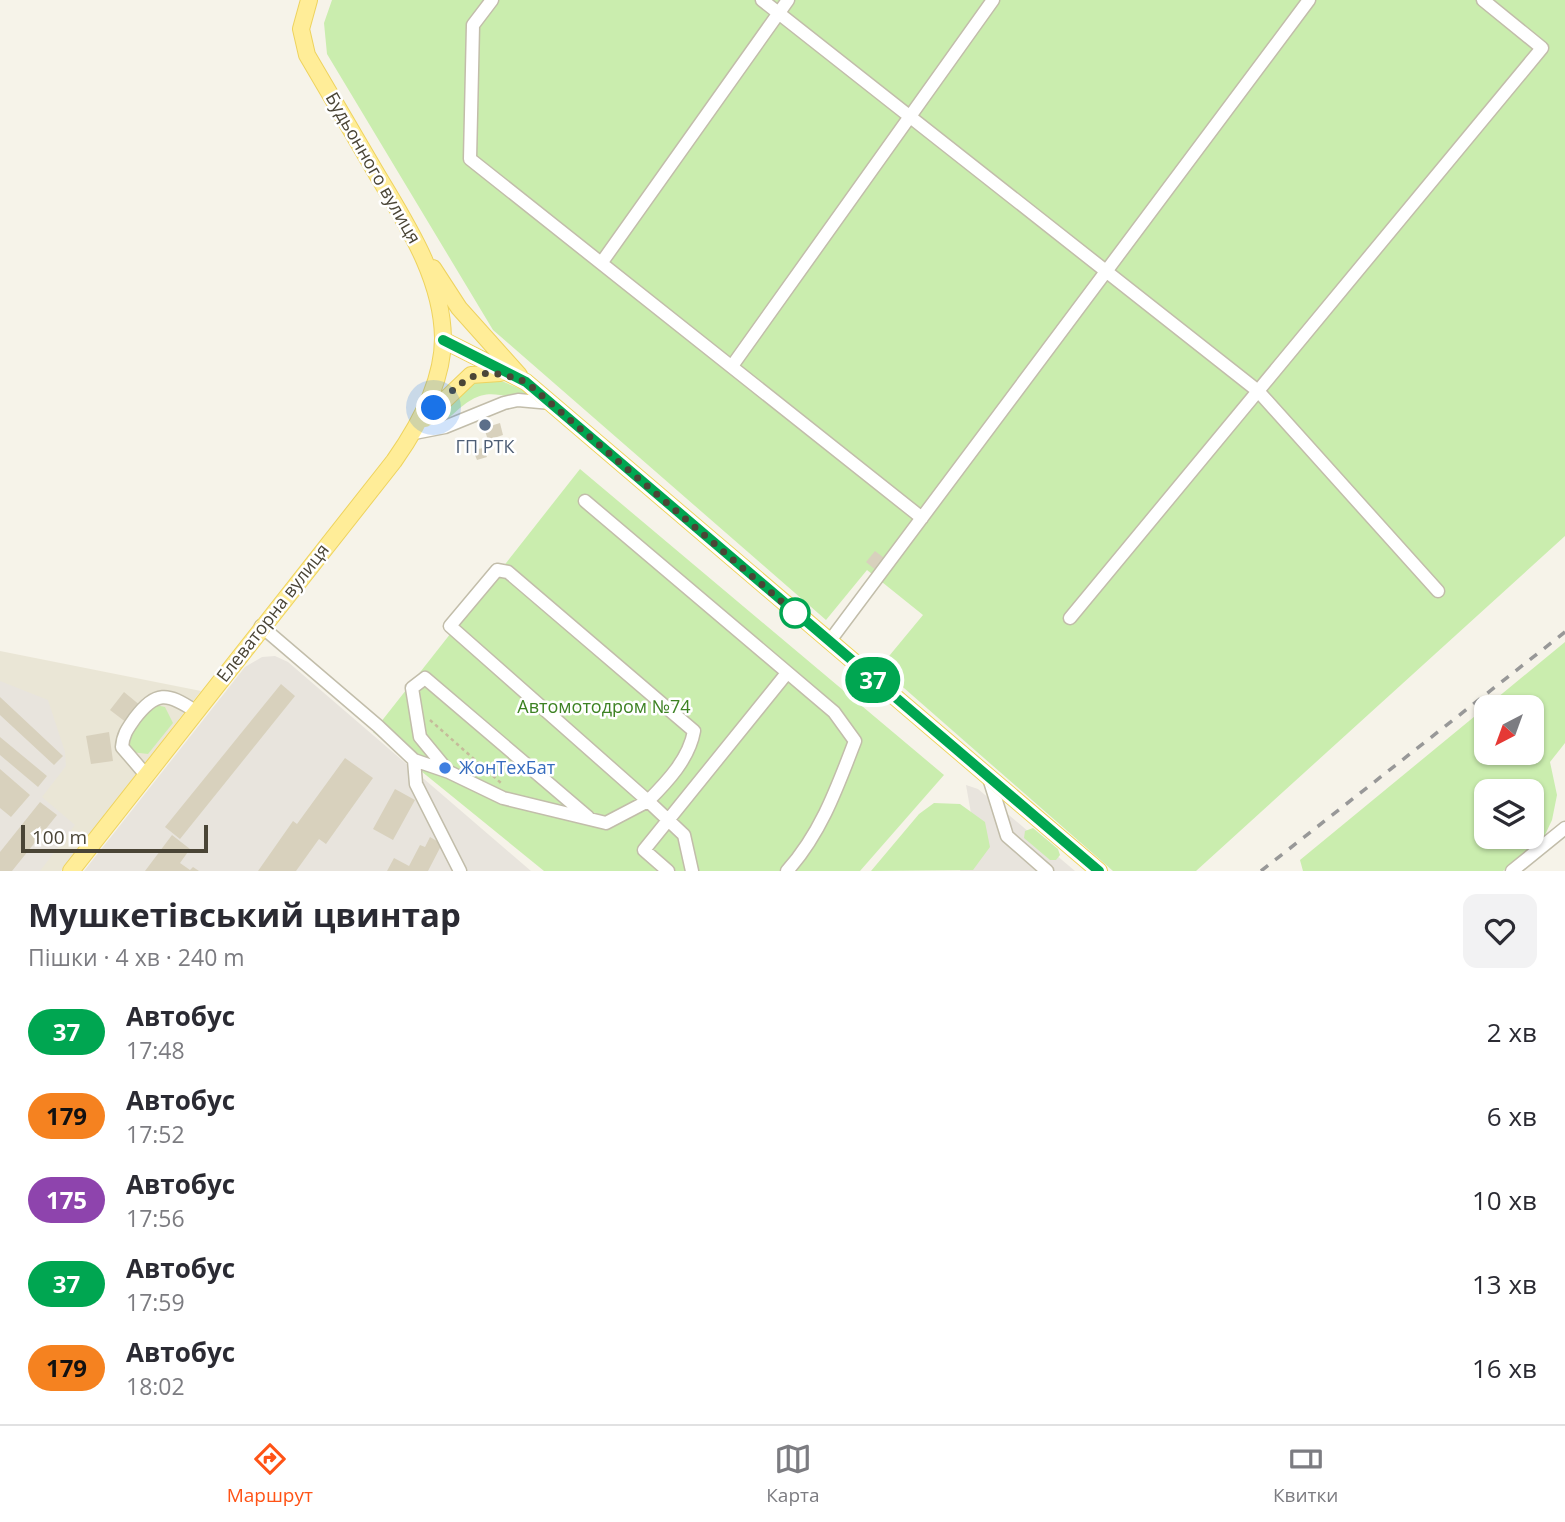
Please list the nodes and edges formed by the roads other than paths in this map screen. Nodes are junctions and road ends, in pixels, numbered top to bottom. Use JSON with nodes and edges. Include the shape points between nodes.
{"nodes":[{"id":1,"x":309,"y":0,"type":"edge"},
{"id":2,"x":492,"y":0,"type":"edge"},
{"id":3,"x":762,"y":0,"type":"edge"},
{"id":4,"x":788,"y":0,"type":"edge"},
{"id":5,"x":993,"y":0,"type":"edge"},
{"id":6,"x":1309,"y":0,"type":"edge"},
{"id":7,"x":1483,"y":0,"type":"edge"},
{"id":8,"x":779,"y":13,"type":"junction"},
{"id":9,"x":910,"y":116,"type":"junction"},
{"id":10,"x":421,"y":248,"type":"junction"},
{"id":11,"x":602,"y":262,"type":"junction"},
{"id":12,"x":1107,"y":271,"type":"junction"},
{"id":13,"x":443,"y":340,"type":"junction"},
{"id":14,"x":733,"y":366,"type":"junction"},
{"id":15,"x":526,"y":382,"type":"junction"},
{"id":16,"x":1258,"y":391,"type":"junction"},
{"id":17,"x":551,"y":403,"type":"junction"},
{"id":18,"x":414,"y":433,"type":"junction"},
{"id":19,"x":585,"y":501,"type":"dead end"},
{"id":20,"x":922,"y":518,"type":"junction"},
{"id":21,"x":1438,"y":592,"type":"dead end"},
{"id":22,"x":1070,"y":618,"type":"dead end"},
{"id":23,"x":261,"y":626,"type":"junction"},
{"id":24,"x":829,"y":642,"type":"junction"},
{"id":25,"x":787,"y":673,"type":"junction"},
{"id":26,"x":195,"y":711,"type":"junction"},
{"id":27,"x":414,"y":760,"type":"junction"},
{"id":28,"x":449,"y":772,"type":"junction"},
{"id":29,"x":146,"y":775,"type":"junction"},
{"id":30,"x":989,"y":778,"type":"junction"},
{"id":31,"x":648,"y":802,"type":"junction"},
{"id":32,"x":591,"y":820,"type":"junction"},
{"id":33,"x":668,"y":820,"type":"junction"},
{"id":34,"x":1565,"y":828,"type":"edge"},
{"id":35,"x":71,"y":871,"type":"edge"},
{"id":36,"x":460,"y":871,"type":"edge"},
{"id":37,"x":668,"y":871,"type":"edge"},
{"id":38,"x":692,"y":871,"type":"edge"},
{"id":39,"x":787,"y":871,"type":"edge"},
{"id":40,"x":1047,"y":871,"type":"edge"},
{"id":41,"x":1099,"y":871,"type":"edge"},
{"id":42,"x":1512,"y":871,"type":"edge"}],
"edges":[{"from":1,"to":10,"type":"main road","name":"Будьонного вулиця","via":[[301,29],[307,55]]},
{"from":2,"to":11,"type":"lane","via":[[473,25],[470,159]]},
{"from":3,"to":8,"type":"lane"},
{"from":4,"to":8,"type":"lane"},
{"from":5,"to":9,"type":"lane"},
{"from":6,"to":12,"type":"lane"},
{"from":7,"to":16,"type":"lane","via":[[1542,48]]},
{"from":8,"to":9,"type":"lane"},
{"from":8,"to":11,"type":"lane"},
{"from":9,"to":12,"type":"lane"},
{"from":9,"to":14,"type":"lane"},
{"from":10,"to":13,"type":"main road","name":"Будьонного вулиця","via":[[440,307]]},
{"from":10,"to":15,"type":"main road","via":[[459,308]]},
{"from":11,"to":14,"type":"lane"},
{"from":12,"to":16,"type":"lane"},
{"from":12,"to":20,"type":"lane"},
{"from":13,"to":15,"type":"main road"},
{"from":13,"to":18,"type":"main road","name":"Елеваторна вулиця","via":[[434,381]]},
{"from":14,"to":20,"type":"lane"},
{"from":15,"to":17,"type":"main road"},
{"from":15,"to":18,"type":"main road","via":[[491,372],[471,376],[434,408]]},
{"from":16,"to":21,"type":"lane"},
{"from":16,"to":22,"type":"lane"},
{"from":17,"to":18,"type":"lane","via":[[504,403],[445,428]]},
{"from":17,"to":24,"type":"main road"},
{"from":18,"to":23,"type":"main road","name":"Елеваторна вулиця"},
{"from":19,"to":25,"type":"lane"},
{"from":20,"to":24,"type":"lane"},
{"from":23,"to":26,"type":"main road","name":"Елеваторна вулиця"},
{"from":23,"to":27,"type":"lane"},
{"from":24,"to":30,"type":"main road"},
{"from":25,"to":33,"type":"lane"},
{"from":25,"to":39,"type":"lane","via":[[834,712],[855,741],[828,811]]},
{"from":26,"to":29,"type":"main road","name":"Елеваторна вулиця"},
{"from":26,"to":29,"type":"lane","via":[[165,696],[149,700],[123,734],[122,747]]},
{"from":27,"to":28,"type":"lane"},
{"from":27,"to":36,"type":"lane","via":[[416,784]]},
{"from":28,"to":32,"type":"lane","via":[[503,798]]},
{"from":28,"to":32,"type":"lane","via":[[420,737],[412,688],[425,678]]},
{"from":29,"to":35,"type":"main road","name":"Елеваторна вулиця"},
{"from":30,"to":40,"type":"lane","via":[[1007,836]]},
{"from":30,"to":41,"type":"main road"},
{"from":31,"to":31,"type":"lane","via":[[669,780],[692,744],[694,731],[508,572],[497,570],[450,626]]},
{"from":31,"to":32,"type":"lane","via":[[606,823]]},
{"from":31,"to":33,"type":"lane"},
{"from":33,"to":37,"type":"lane","via":[[644,850]]},
{"from":33,"to":38,"type":"lane","via":[[684,835]]},
{"from":34,"to":42,"type":"lane"}]}
